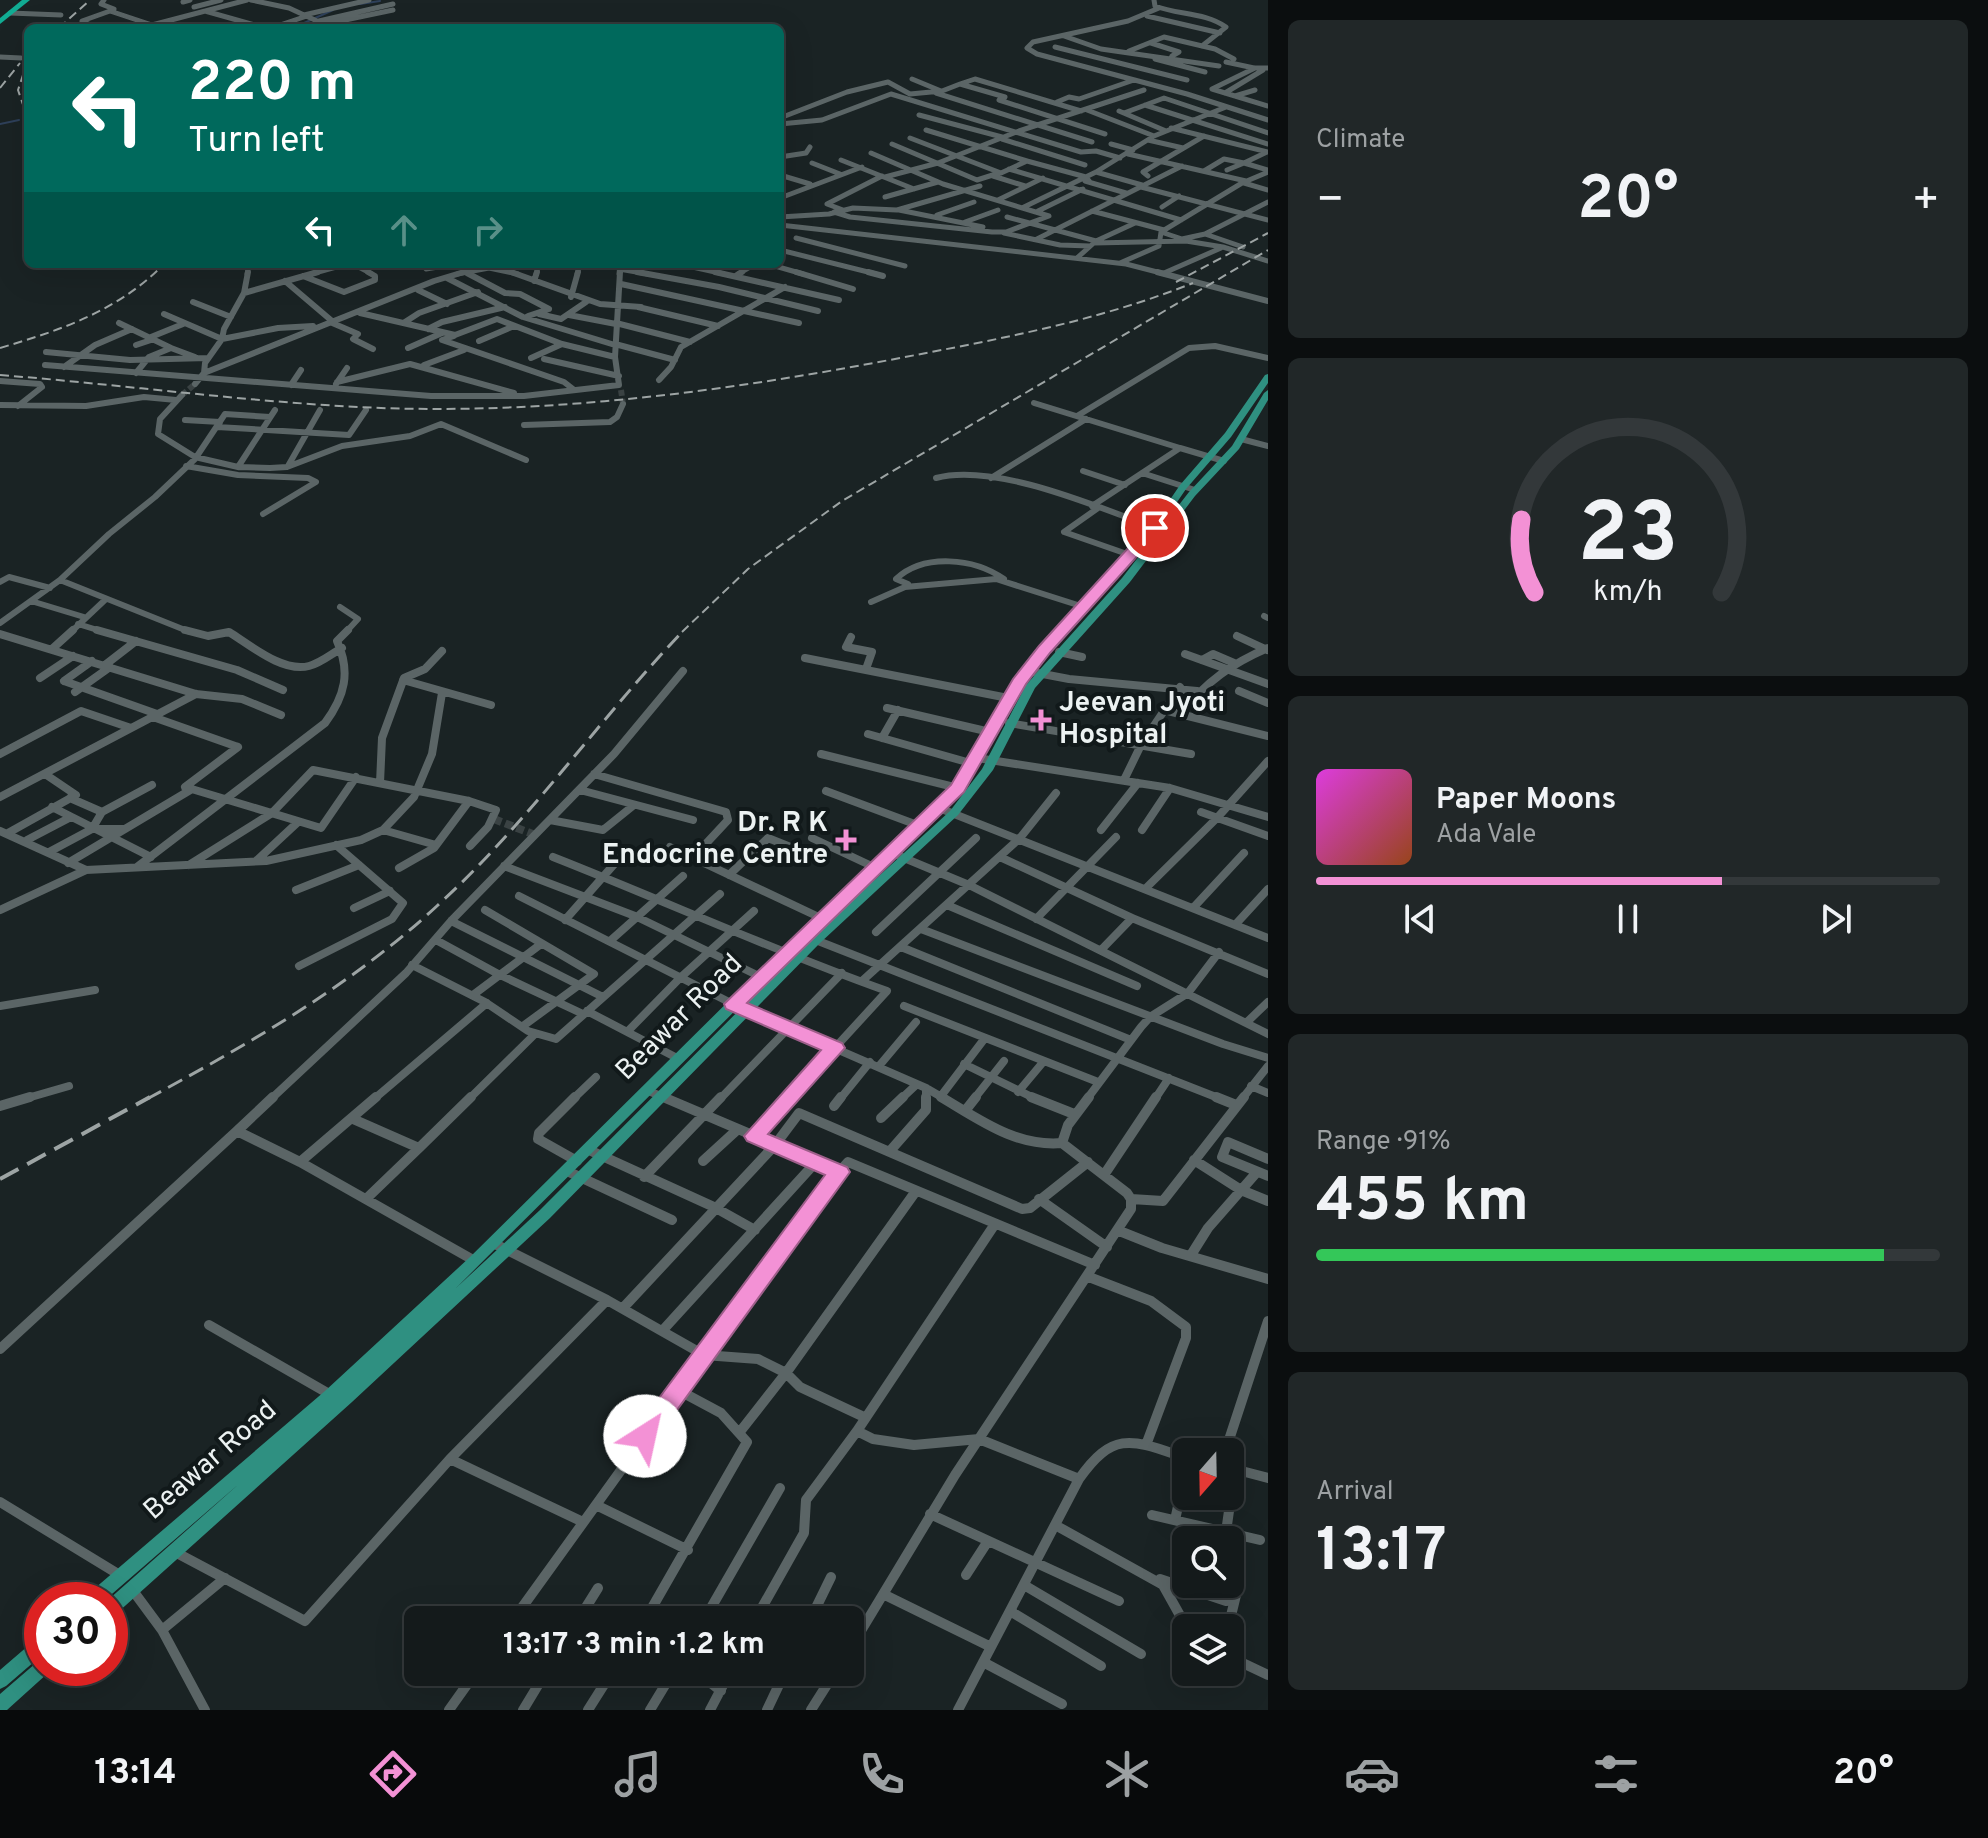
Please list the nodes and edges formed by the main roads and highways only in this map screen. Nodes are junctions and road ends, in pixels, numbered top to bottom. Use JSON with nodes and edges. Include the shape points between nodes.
{"nodes":[{"id":1,"x":18,"y":0,"type":"edge"},
{"id":2,"x":26,"y":0,"type":"edge"},
{"id":3,"x":0,"y":19,"type":"edge"},
{"id":4,"x":1268,"y":377,"type":"edge"},
{"id":5,"x":1268,"y":393,"type":"edge"},
{"id":6,"x":1029,"y":679,"type":"junction"},
{"id":7,"x":981,"y":761,"type":"junction"},
{"id":8,"x":898,"y":856,"type":"junction"},
{"id":9,"x":810,"y":938,"type":"junction"},
{"id":10,"x":791,"y":957,"type":"junction"},
{"id":11,"x":740,"y":1007,"type":"junction"},
{"id":12,"x":595,"y":1153,"type":"junction"},
{"id":13,"x":498,"y":1246,"type":"junction"},
{"id":14,"x":113,"y":1582,"type":"edge"},
{"id":15,"x":128,"y":1594,"type":"edge"},
{"id":16,"x":24,"y":1660,"type":"edge"},
{"id":17,"x":0,"y":1681,"type":"edge"},
{"id":18,"x":24,"y":1684,"type":"edge"},
{"id":19,"x":0,"y":1705,"type":"edge"}],
"edges":[{"from":1,"to":3,"type":"highway"},
{"from":2,"to":3,"type":"highway"},
{"from":4,"to":6,"type":"main road","name":"Beawar Road","via":[[1155,528]]},
{"from":5,"to":6,"type":"main road","name":"Beawar Road","via":[[1241,439],[1126,580]]},
{"from":6,"to":7,"type":"main road","name":"Beawar Road","via":[[1009,723]]},
{"from":6,"to":7,"type":"main road","name":"Beawar Road","via":[[1008,698]]},
{"from":7,"to":8,"type":"main road","name":"Beawar Road"},
{"from":7,"to":8,"type":"main road","name":"Beawar Road","via":[[976,788],[954,813]]},
{"from":8,"to":9,"type":"main road","name":"Beawar Road"},
{"from":8,"to":9,"type":"main road","name":"Beawar Road","via":[[876,868]]},
{"from":9,"to":10,"type":"main road","name":"Beawar Road"},
{"from":10,"to":11,"type":"main road","name":"Beawar Road"},
{"from":10,"to":11,"type":"main road","name":"Beawar Road","via":[[761,977]]},
{"from":11,"to":12,"type":"main road","name":"Beawar Road","via":[[662,1097]]},
{"from":11,"to":12,"type":"main road","name":"Beawar Road","via":[[646,1090]]},
{"from":12,"to":13,"type":"main road","name":"Beawar Road"},
{"from":13,"to":14,"type":"main road","name":"Beawar Road"},
{"from":13,"to":15,"type":"main road","name":"Beawar Road","via":[[346,1398]]},
{"from":16,"to":17,"type":"main road"},
{"from":18,"to":19,"type":"main road"}]}
